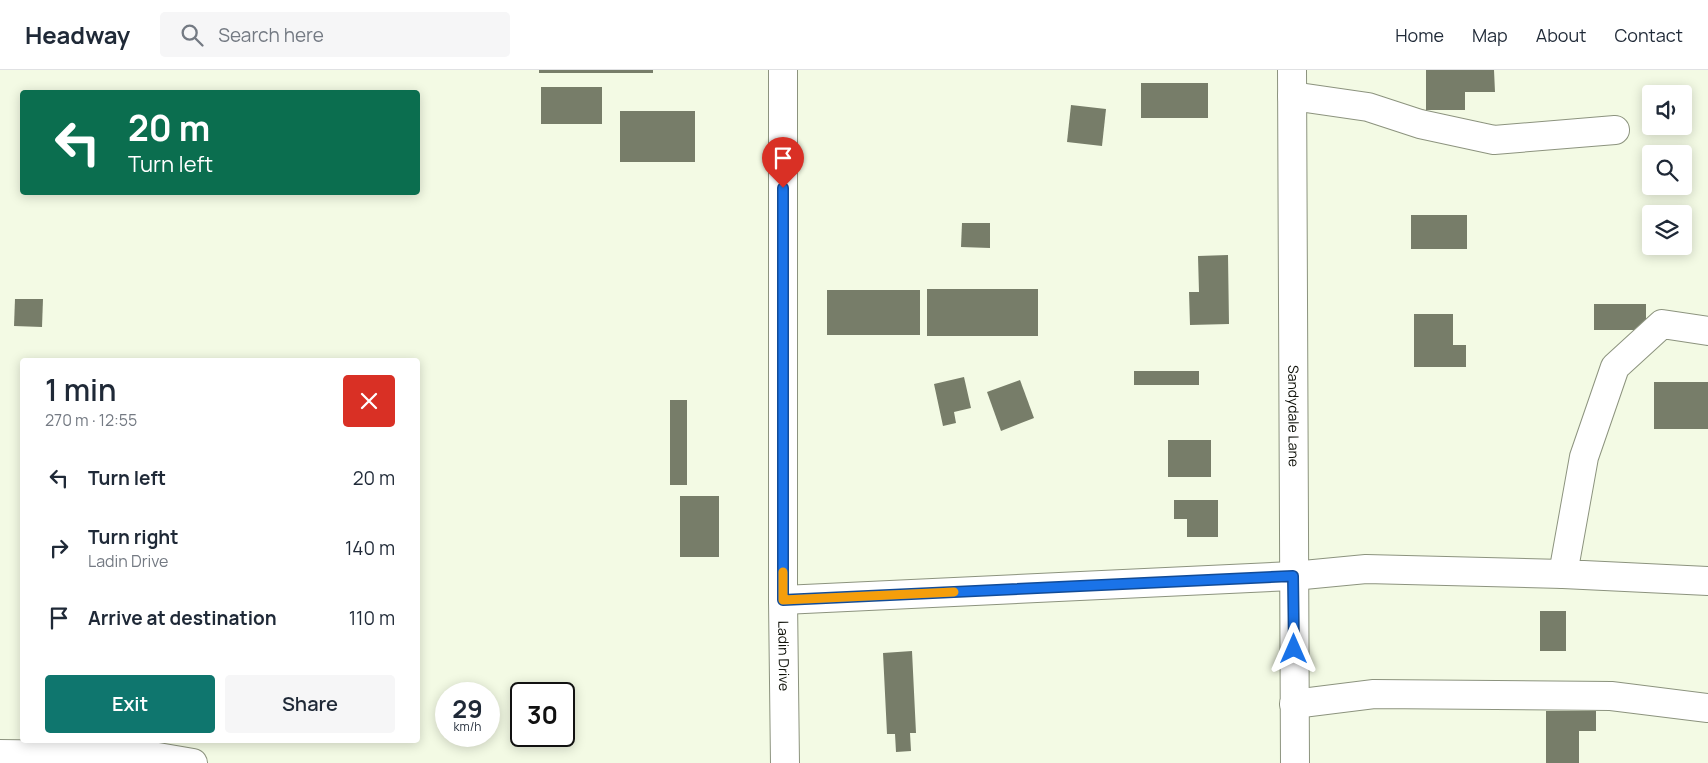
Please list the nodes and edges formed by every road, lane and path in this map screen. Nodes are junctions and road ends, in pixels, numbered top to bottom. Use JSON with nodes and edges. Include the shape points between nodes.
{"nodes":[{"id":1,"x":784,"y":70,"type":"edge"},
{"id":2,"x":1292,"y":83,"type":"edge"},
{"id":3,"x":1614,"y":130,"type":"dead end"},
{"id":4,"x":1708,"y":330,"type":"edge"},
{"id":5,"x":1563,"y":574,"type":"junction"},
{"id":6,"x":1293,"y":576,"type":"junction"},
{"id":7,"x":1708,"y":580,"type":"edge"},
{"id":8,"x":783,"y":600,"type":"junction"},
{"id":9,"x":1294,"y":704,"type":"junction"},
{"id":10,"x":1708,"y":708,"type":"edge"},
{"id":11,"x":0,"y":754,"type":"edge"},
{"id":12,"x":193,"y":763,"type":"edge"},
{"id":13,"x":785,"y":763,"type":"edge"},
{"id":14,"x":1295,"y":763,"type":"edge"}],
"edges":[{"from":1,"to":8,"type":"street","name":"Ladin Drive"},
{"from":2,"to":3,"type":"street","via":[[1420,124],[1494,140]]},
{"from":2,"to":6,"type":"street","name":"Sandydale Lane"},
{"from":4,"to":5,"type":"street","via":[[1662,324],[1615,367],[1584,457]]},
{"from":5,"to":6,"type":"street","via":[[1366,569]]},
{"from":5,"to":7,"type":"street"},
{"from":6,"to":8,"type":"street"},
{"from":6,"to":9,"type":"street","name":"Sandydale Lane"},
{"from":8,"to":13,"type":"street","name":"Ladin Drive"},
{"from":9,"to":10,"type":"street","via":[[1374,694],[1453,694],[1611,696]]},
{"from":9,"to":14,"type":"street","name":"Sandydale Lane"},
{"from":11,"to":12,"type":"street","via":[[152,756]]}]}
